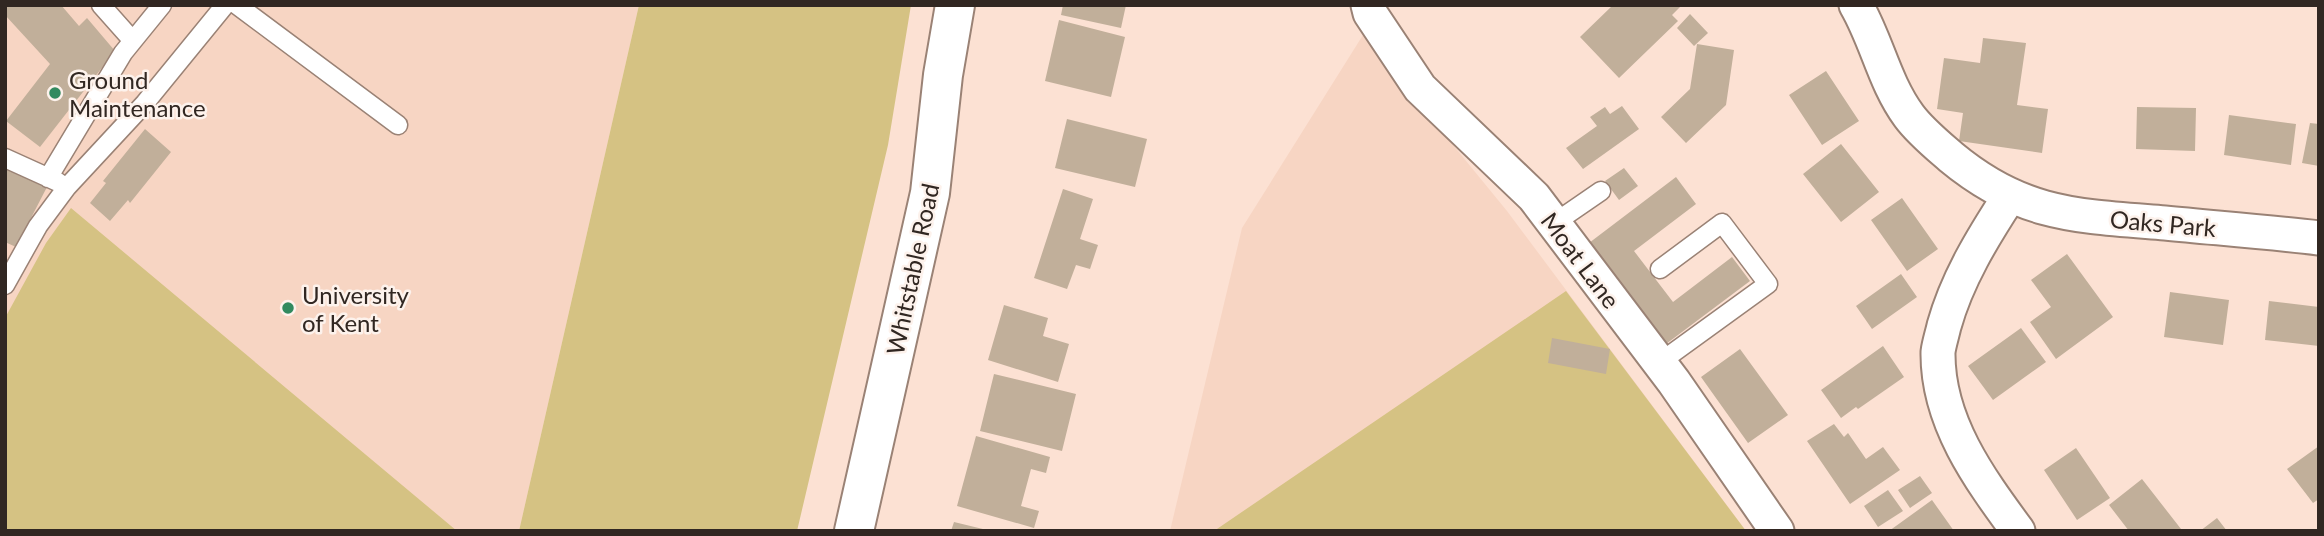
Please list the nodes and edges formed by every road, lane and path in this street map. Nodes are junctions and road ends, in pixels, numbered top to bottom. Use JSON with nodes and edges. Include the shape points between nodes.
{"nodes":[{"id":1,"x":101,"y":5,"type":"edge"},
{"id":2,"x":162,"y":5,"type":"edge"},
{"id":3,"x":225,"y":5,"type":"edge"},
{"id":4,"x":237,"y":5,"type":"edge"},
{"id":5,"x":955,"y":5,"type":"edge"},
{"id":6,"x":1368,"y":5,"type":"edge"},
{"id":7,"x":1856,"y":5,"type":"edge"},
{"id":8,"x":132,"y":41,"type":"junction"},
{"id":9,"x":398,"y":125,"type":"dead end"},
{"id":10,"x":5,"y":158,"type":"edge"},
{"id":11,"x":48,"y":178,"type":"junction"},
{"id":12,"x":67,"y":187,"type":"junction"},
{"id":13,"x":1601,"y":191,"type":"dead end"},
{"id":14,"x":2009,"y":197,"type":"junction"},
{"id":15,"x":1553,"y":224,"type":"junction"},
{"id":16,"x":2319,"y":238,"type":"edge"},
{"id":17,"x":1660,"y":269,"type":"dead end"},
{"id":18,"x":5,"y":285,"type":"edge"},
{"id":19,"x":1659,"y":363,"type":"junction"},
{"id":20,"x":854,"y":531,"type":"edge"},
{"id":21,"x":1777,"y":531,"type":"edge"},
{"id":22,"x":2018,"y":531,"type":"edge"}],
"edges":[{"from":1,"to":8,"type":"lane"},
{"from":2,"to":8,"type":"lane"},
{"from":3,"to":12,"type":"lane","via":[[145,103]]},
{"from":4,"to":9,"type":"lane"},
{"from":5,"to":20,"type":"main road","name":"Whitstable Road","via":[[930,193]]},
{"from":6,"to":15,"type":"street","name":"Moat Lane","via":[[1420,88],[1534,198]]},
{"from":7,"to":14,"type":"street","name":"Oaks Park","via":[[1888,83],[1909,116],[1970,173]]},
{"from":8,"to":11,"type":"lane"},
{"from":10,"to":11,"type":"lane"},
{"from":11,"to":12,"type":"lane"},
{"from":12,"to":18,"type":"lane","via":[[38,226]]},
{"from":13,"to":15,"type":"lane"},
{"from":14,"to":16,"type":"street","name":"Oaks Park","via":[[2076,216]]},
{"from":14,"to":22,"type":"street","via":[[1964,274],[1938,350],[1941,387],[1963,450]]},
{"from":15,"to":19,"type":"street","name":"Moat Lane"},
{"from":17,"to":19,"type":"lane","via":[[1722,223],[1768,284]]},
{"from":19,"to":21,"type":"street","name":"Moat Lane"}]}
